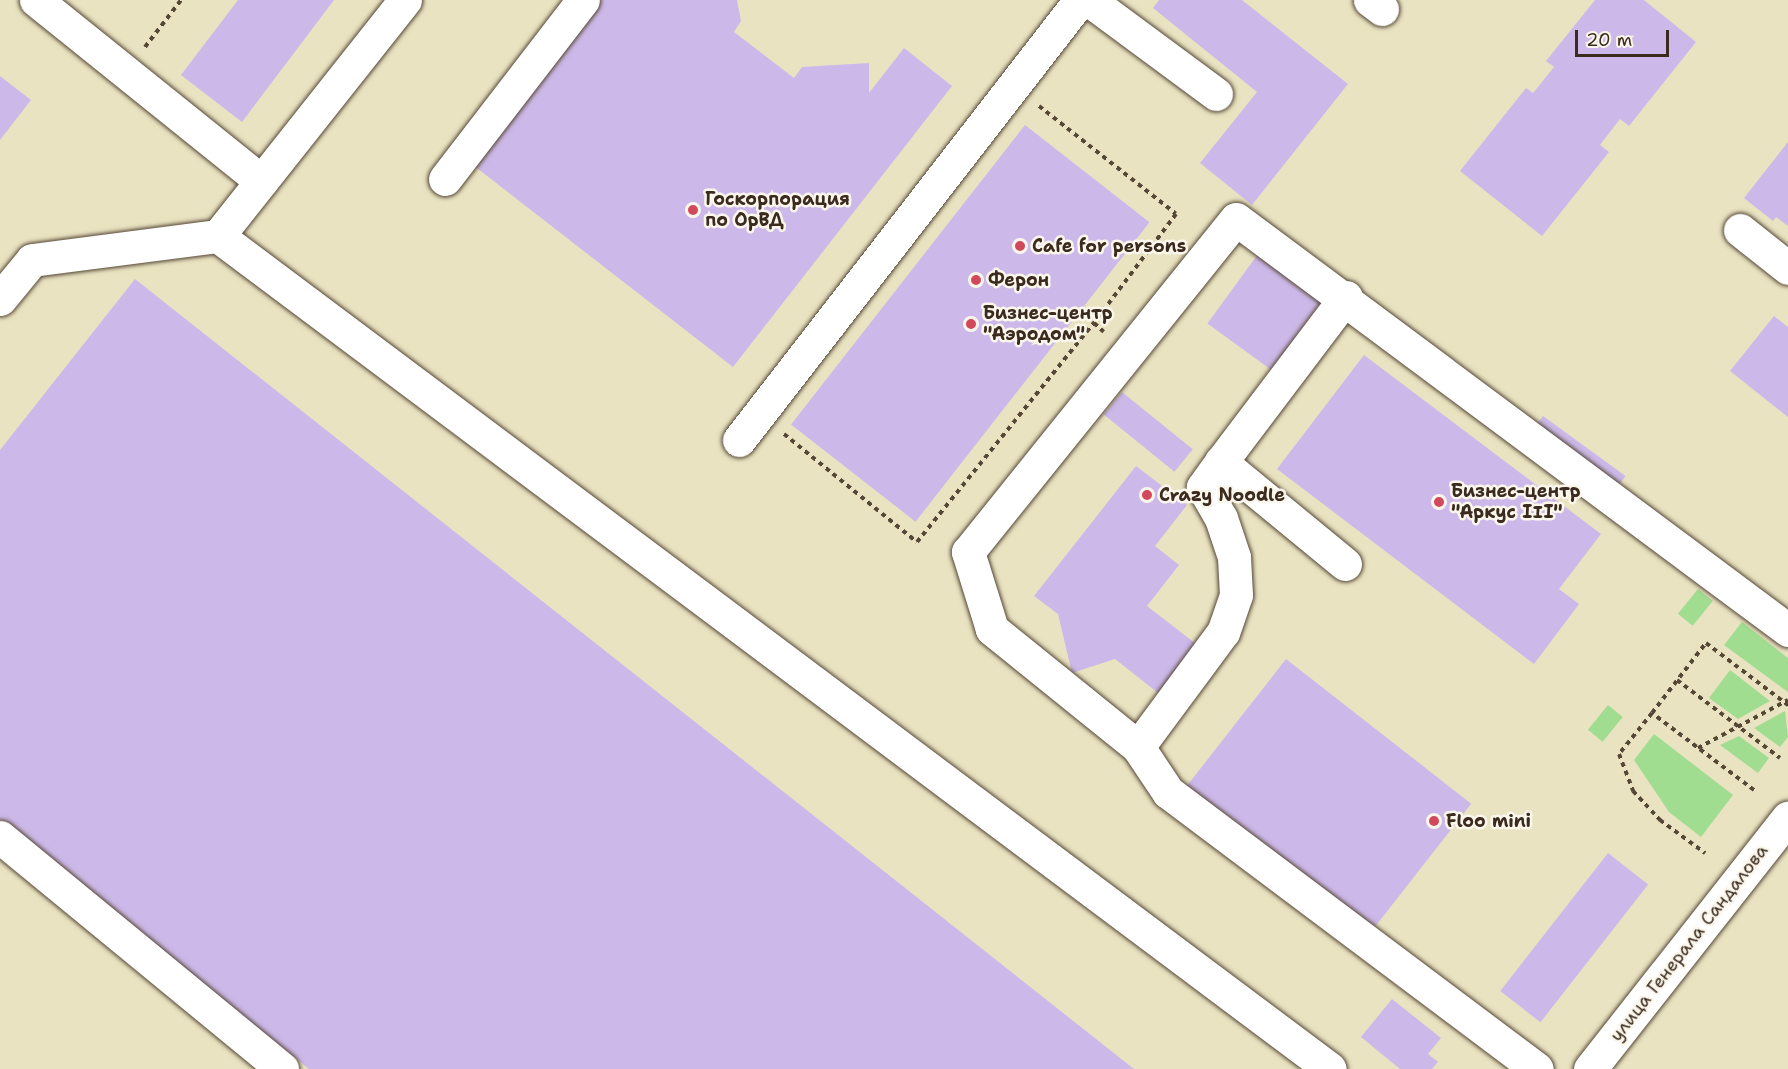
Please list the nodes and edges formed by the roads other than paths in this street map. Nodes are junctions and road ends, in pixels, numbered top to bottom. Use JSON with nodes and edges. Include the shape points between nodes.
{"nodes":[{"id":1,"x":36,"y":0,"type":"edge"},
{"id":2,"x":405,"y":0,"type":"edge"},
{"id":3,"x":583,"y":0,"type":"edge"},
{"id":4,"x":1080,"y":0,"type":"edge"},
{"id":5,"x":1089,"y":0,"type":"edge"},
{"id":6,"x":1216,"y":94,"type":"dead end"},
{"id":7,"x":446,"y":179,"type":"dead end"},
{"id":8,"x":261,"y":181,"type":"junction"},
{"id":9,"x":1740,"y":230,"type":"dead end"},
{"id":10,"x":218,"y":236,"type":"junction"},
{"id":11,"x":1788,"y":268,"type":"edge"},
{"id":12,"x":1346,"y":297,"type":"junction"},
{"id":13,"x":0,"y":299,"type":"edge"},
{"id":14,"x":739,"y":440,"type":"dead end"},
{"id":15,"x":1221,"y":462,"type":"junction"},
{"id":16,"x":1345,"y":564,"type":"dead end"},
{"id":17,"x":1788,"y":630,"type":"edge"},
{"id":18,"x":1138,"y":747,"type":"junction"},
{"id":19,"x":1788,"y":817,"type":"edge"},
{"id":20,"x":0,"y":837,"type":"edge"},
{"id":21,"x":282,"y":1069,"type":"edge"},
{"id":22,"x":1330,"y":1069,"type":"edge"},
{"id":23,"x":1537,"y":1069,"type":"edge"},
{"id":24,"x":1590,"y":1069,"type":"edge"}],
"edges":[{"from":1,"to":8,"type":"street"},
{"from":2,"to":8,"type":"street"},
{"from":3,"to":7,"type":"street"},
{"from":4,"to":14,"type":"street"},
{"from":5,"to":6,"type":"street"},
{"from":8,"to":10,"type":"street"},
{"from":9,"to":11,"type":"street"},
{"from":10,"to":13,"type":"street","via":[[32,260]]},
{"from":10,"to":22,"type":"street"},
{"from":12,"to":15,"type":"street"},
{"from":12,"to":17,"type":"street"},
{"from":12,"to":18,"type":"street","via":[[1236,219],[968,552],[992,628]]},
{"from":15,"to":16,"type":"street"},
{"from":15,"to":18,"type":"street","via":[[1203,487],[1221,518],[1234,557],[1236,595],[1223,632]]},
{"from":18,"to":23,"type":"street","via":[[1167,792]]},
{"from":19,"to":24,"type":"street","name":"улица Генерала Сандалова"},
{"from":20,"to":21,"type":"street"}]}
